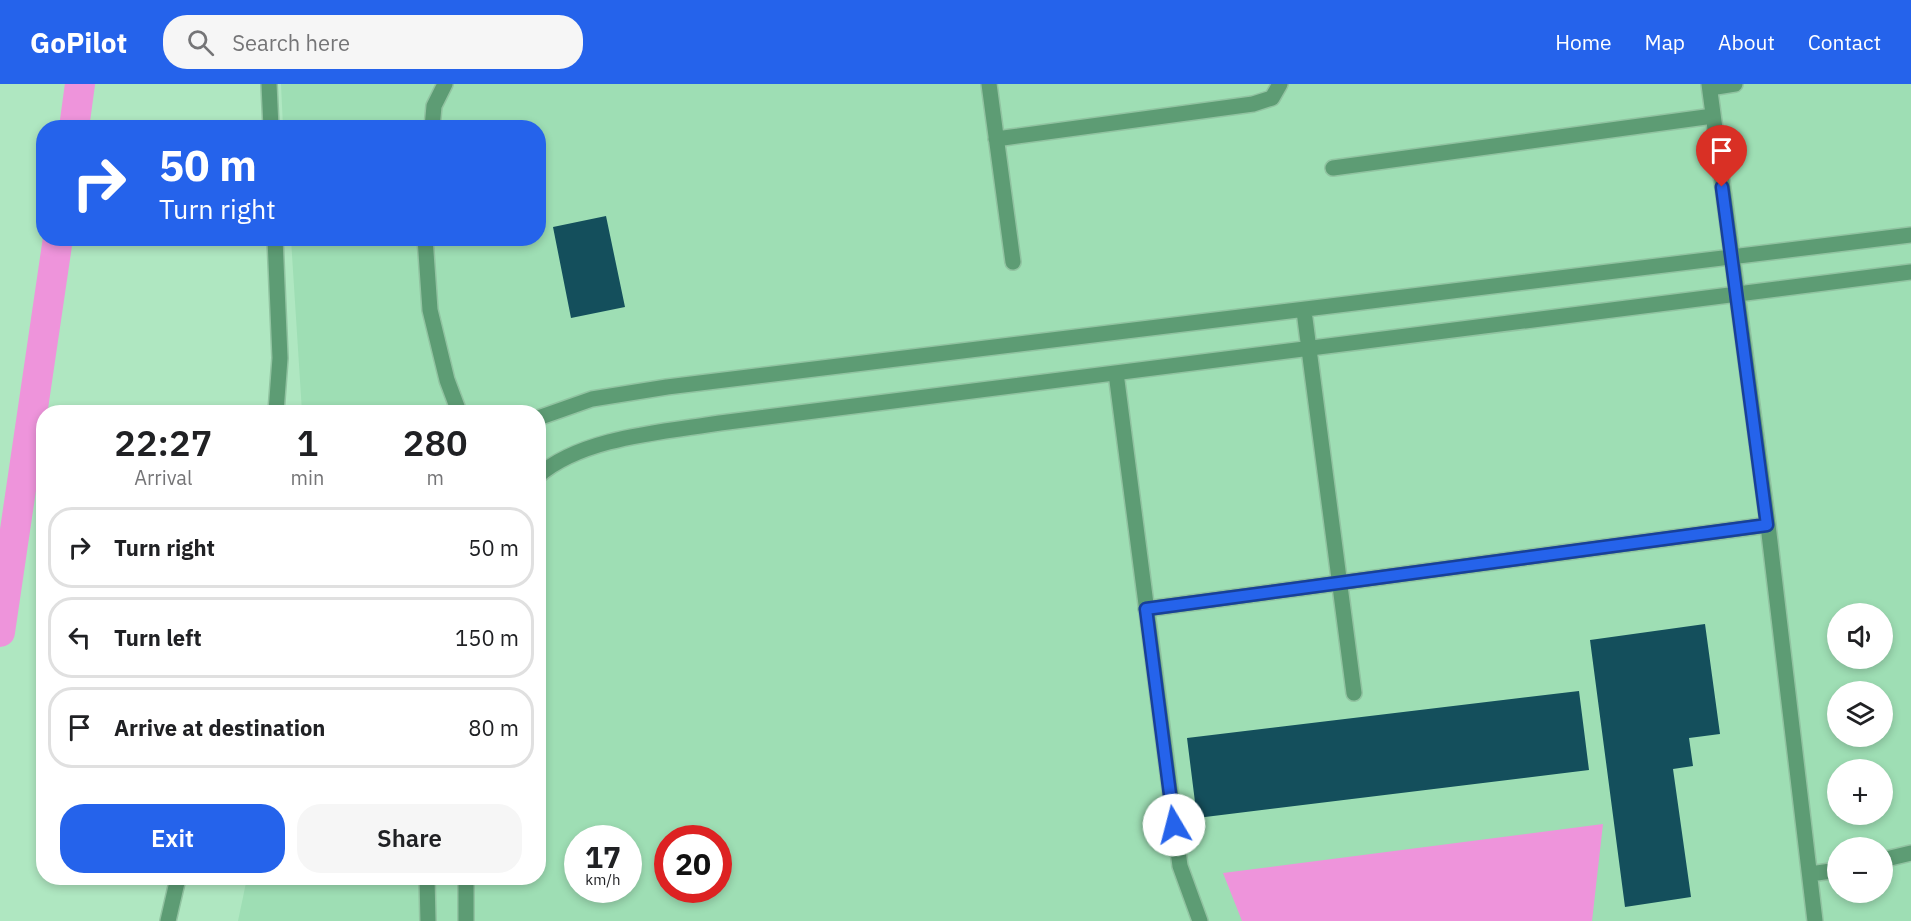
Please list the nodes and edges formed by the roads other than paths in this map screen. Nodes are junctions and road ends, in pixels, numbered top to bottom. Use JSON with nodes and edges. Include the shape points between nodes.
{"nodes":[{"id":1,"x":269,"y":84,"type":"edge"},
{"id":2,"x":445,"y":84,"type":"edge"},
{"id":3,"x":989,"y":84,"type":"edge"},
{"id":4,"x":1280,"y":84,"type":"edge"},
{"id":5,"x":1735,"y":84,"type":"edge"},
{"id":6,"x":1709,"y":86,"type":"edge"},
{"id":7,"x":1713,"y":116,"type":"junction"},
{"id":8,"x":271,"y":120,"type":"edge"},
{"id":9,"x":433,"y":120,"type":"edge"},
{"id":10,"x":996,"y":139,"type":"junction"},
{"id":11,"x":1333,"y":168,"type":"dead end"},
{"id":12,"x":1911,"y":235,"type":"edge"},
{"id":13,"x":275,"y":246,"type":"edge"},
{"id":14,"x":426,"y":246,"type":"edge"},
{"id":15,"x":1731,"y":258,"type":"junction"},
{"id":16,"x":1013,"y":262,"type":"dead end"},
{"id":17,"x":1911,"y":272,"type":"edge"},
{"id":18,"x":1736,"y":295,"type":"junction"},
{"id":19,"x":1304,"y":311,"type":"junction"},
{"id":20,"x":1310,"y":348,"type":"junction"},
{"id":21,"x":1116,"y":373,"type":"junction"},
{"id":22,"x":277,"y":405,"type":"edge"},
{"id":23,"x":456,"y":405,"type":"edge"},
{"id":24,"x":546,"y":415,"type":"edge"},
{"id":25,"x":546,"y":469,"type":"edge"},
{"id":26,"x":1767,"y":525,"type":"junction"},
{"id":27,"x":1340,"y":582,"type":"junction"},
{"id":28,"x":1146,"y":609,"type":"junction"},
{"id":29,"x":1354,"y":693,"type":"dead end"},
{"id":30,"x":1911,"y":853,"type":"edge"},
{"id":31,"x":1893,"y":857,"type":"edge"},
{"id":32,"x":1827,"y":872,"type":"edge"},
{"id":33,"x":1810,"y":874,"type":"junction"},
{"id":34,"x":176,"y":885,"type":"edge"},
{"id":35,"x":427,"y":885,"type":"edge"},
{"id":36,"x":466,"y":885,"type":"edge"},
{"id":37,"x":168,"y":921,"type":"edge"},
{"id":38,"x":428,"y":921,"type":"edge"},
{"id":39,"x":466,"y":921,"type":"edge"},
{"id":40,"x":1200,"y":921,"type":"edge"},
{"id":41,"x":1815,"y":921,"type":"edge"}],
"edges":[{"from":1,"to":8,"type":"lane"},
{"from":2,"to":9,"type":"lane","via":[[434,106]]},
{"from":3,"to":10,"type":"lane"},
{"from":4,"to":10,"type":"lane","via":[[1272,99],[1253,104]]},
{"from":5,"to":6,"type":"lane"},
{"from":6,"to":7,"type":"lane"},
{"from":7,"to":11,"type":"lane"},
{"from":7,"to":15,"type":"lane"},
{"from":10,"to":16,"type":"lane"},
{"from":12,"to":15,"type":"lane"},
{"from":13,"to":22,"type":"lane","via":[[280,358]]},
{"from":14,"to":23,"type":"lane","via":[[430,310]]},
{"from":15,"to":18,"type":"lane"},
{"from":15,"to":19,"type":"lane"},
{"from":17,"to":18,"type":"lane"},
{"from":18,"to":20,"type":"lane"},
{"from":18,"to":26,"type":"lane"},
{"from":19,"to":20,"type":"lane"},
{"from":19,"to":24,"type":"lane","via":[[667,387],[592,399]]},
{"from":20,"to":21,"type":"lane"},
{"from":20,"to":27,"type":"lane"},
{"from":21,"to":25,"type":"lane","via":[[630,438],[586,450]]},
{"from":21,"to":28,"type":"lane"},
{"from":26,"to":27,"type":"lane"},
{"from":26,"to":33,"type":"lane"},
{"from":27,"to":28,"type":"lane"},
{"from":27,"to":29,"type":"lane"},
{"from":28,"to":40,"type":"lane","via":[[1180,866]]},
{"from":30,"to":31,"type":"lane"},
{"from":32,"to":33,"type":"lane"},
{"from":33,"to":41,"type":"lane"},
{"from":34,"to":37,"type":"lane"},
{"from":35,"to":38,"type":"lane"},
{"from":36,"to":39,"type":"lane"}]}
